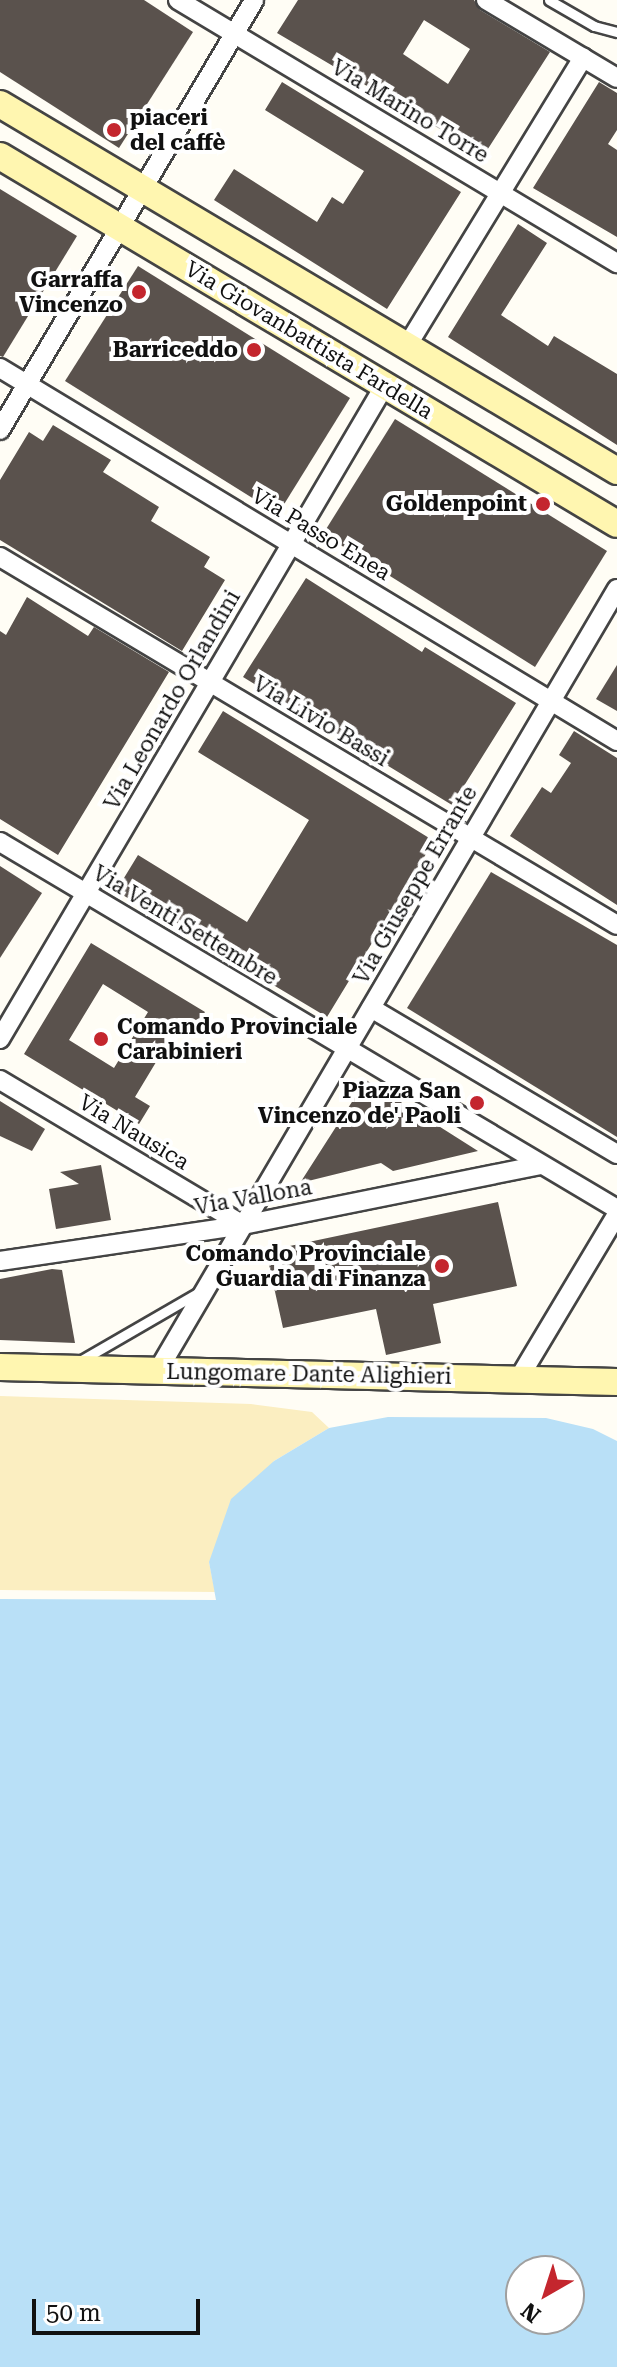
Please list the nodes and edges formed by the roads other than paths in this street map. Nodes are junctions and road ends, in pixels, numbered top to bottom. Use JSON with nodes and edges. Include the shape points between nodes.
{"nodes":[{"id":1,"x":178,"y":0,"type":"edge"},
{"id":2,"x":254,"y":0,"type":"edge"},
{"id":3,"x":486,"y":0,"type":"edge"},
{"id":4,"x":549,"y":0,"type":"edge"},
{"id":5,"x":617,"y":32,"type":"edge"},
{"id":6,"x":234,"y":34,"type":"junction"},
{"id":7,"x":583,"y":58,"type":"junction"},
{"id":8,"x":617,"y":78,"type":"edge"},
{"id":9,"x":0,"y":104,"type":"edge"},
{"id":10,"x":0,"y":156,"type":"edge"},
{"id":11,"x":142,"y":189,"type":"junction"},
{"id":12,"x":500,"y":193,"type":"junction"},
{"id":13,"x":121,"y":228,"type":"junction"},
{"id":14,"x":617,"y":263,"type":"edge"},
{"id":15,"x":407,"y":346,"type":"junction"},
{"id":16,"x":0,"y":368,"type":"edge"},
{"id":17,"x":27,"y":384,"type":"junction"},
{"id":18,"x":385,"y":385,"type":"junction"},
{"id":19,"x":0,"y":430,"type":"edge"},
{"id":20,"x":617,"y":471,"type":"edge"},
{"id":21,"x":617,"y":524,"type":"edge"},
{"id":22,"x":292,"y":544,"type":"junction"},
{"id":23,"x":0,"y":557,"type":"edge"},
{"id":24,"x":617,"y":589,"type":"edge"},
{"id":25,"x":210,"y":682,"type":"junction"},
{"id":26,"x":551,"y":701,"type":"junction"},
{"id":27,"x":617,"y":741,"type":"edge"},
{"id":28,"x":470,"y":838,"type":"junction"},
{"id":29,"x":0,"y":842,"type":"edge"},
{"id":30,"x":86,"y":893,"type":"junction"},
{"id":31,"x":617,"y":925,"type":"edge"},
{"id":32,"x":371,"y":1008,"type":"junction"},
{"id":33,"x":0,"y":1039,"type":"edge"},
{"id":34,"x":346,"y":1049,"type":"junction"},
{"id":35,"x":0,"y":1080,"type":"edge"},
{"id":36,"x":617,"y":1154,"type":"edge"},
{"id":37,"x":541,"y":1165,"type":"junction"},
{"id":38,"x":617,"y":1212,"type":"edge"},
{"id":39,"x":243,"y":1225,"type":"junction"},
{"id":40,"x":0,"y":1261,"type":"edge"},
{"id":41,"x":205,"y":1288,"type":"junction"},
{"id":42,"x":0,"y":1367,"type":"edge"},
{"id":43,"x":67,"y":1369,"type":"junction"},
{"id":44,"x":157,"y":1372,"type":"junction"},
{"id":45,"x":519,"y":1378,"type":"junction"},
{"id":46,"x":617,"y":1382,"type":"edge"}],
"edges":[{"from":1,"to":6,"type":"street","name":"Via Marino Torre"},
{"from":2,"to":6,"type":"street"},
{"from":3,"to":7,"type":"street"},
{"from":4,"to":5,"type":"lane","via":[[594,26]]},
{"from":6,"to":11,"type":"street"},
{"from":6,"to":12,"type":"street","name":"Via Marino Torre"},
{"from":7,"to":8,"type":"street"},
{"from":7,"to":12,"type":"street"},
{"from":9,"to":11,"type":"main road","name":"Via Giovanbattista Fardella"},
{"from":10,"to":13,"type":"main road","name":"Via Giovanbattista Fardella"},
{"from":11,"to":13,"type":"street"},
{"from":11,"to":15,"type":"main road","name":"Via Giovanbattista Fardella"},
{"from":12,"to":14,"type":"street","name":"Via Marino Torre"},
{"from":12,"to":15,"type":"street"},
{"from":13,"to":17,"type":"street"},
{"from":13,"to":18,"type":"main road","name":"Via Giovanbattista Fardella"},
{"from":15,"to":20,"type":"main road","name":"Via Giovanbattista Fardella"},
{"from":16,"to":17,"type":"street","name":"Via Passo Enea"},
{"from":17,"to":19,"type":"street"},
{"from":17,"to":22,"type":"street","name":"Via Passo Enea"},
{"from":18,"to":21,"type":"main road","name":"Via Giovanbattista Fardella"},
{"from":18,"to":22,"type":"street","name":"Via Leonardo Orlandini"},
{"from":22,"to":25,"type":"street","name":"Via Leonardo Orlandini"},
{"from":22,"to":26,"type":"street","name":"Via Passo Enea"},
{"from":23,"to":25,"type":"street","name":"Via Livio Bassi"},
{"from":24,"to":26,"type":"street","name":"Via Giuseppe Errante"},
{"from":25,"to":28,"type":"street","name":"Via Livio Bassi"},
{"from":25,"to":30,"type":"street","name":"Via Leonardo Orlandini"},
{"from":26,"to":27,"type":"street","name":"Via Passo Enea"},
{"from":26,"to":28,"type":"street","name":"Via Giuseppe Errante"},
{"from":28,"to":31,"type":"street","name":"Via Livio Bassi"},
{"from":28,"to":32,"type":"street","name":"Via Giuseppe Errante"},
{"from":29,"to":30,"type":"street","name":"Via Venti Settembre"},
{"from":30,"to":33,"type":"street","name":"Via Leonardo Orlandini"},
{"from":30,"to":34,"type":"street","name":"Via Venti Settembre"},
{"from":32,"to":34,"type":"street","name":"Via Giuseppe Errante"},
{"from":32,"to":36,"type":"street"},
{"from":34,"to":37,"type":"street","name":"Via Venti Settembre"},
{"from":34,"to":39,"type":"street","name":"Via Giuseppe Errante"},
{"from":35,"to":39,"type":"street","name":"Via Nausica"},
{"from":37,"to":38,"type":"street","name":"Via Venti Settembre"},
{"from":37,"to":39,"type":"street","name":"Via Vallona"},
{"from":38,"to":45,"type":"street"},
{"from":39,"to":40,"type":"street","name":"Via Vallona"},
{"from":39,"to":41,"type":"street","name":"Via Giuseppe Errante"},
{"from":41,"to":43,"type":"lane"},
{"from":41,"to":44,"type":"street","name":"Via Giuseppe Errante"},
{"from":42,"to":43,"type":"main road","name":"Lungomare Dante Alighieri"},
{"from":43,"to":44,"type":"main road","name":"Lungomare Dante Alighieri"},
{"from":44,"to":45,"type":"main road","name":"Lungomare Dante Alighieri"},
{"from":45,"to":46,"type":"main road","name":"Lungomare Dante Alighieri"}]}
